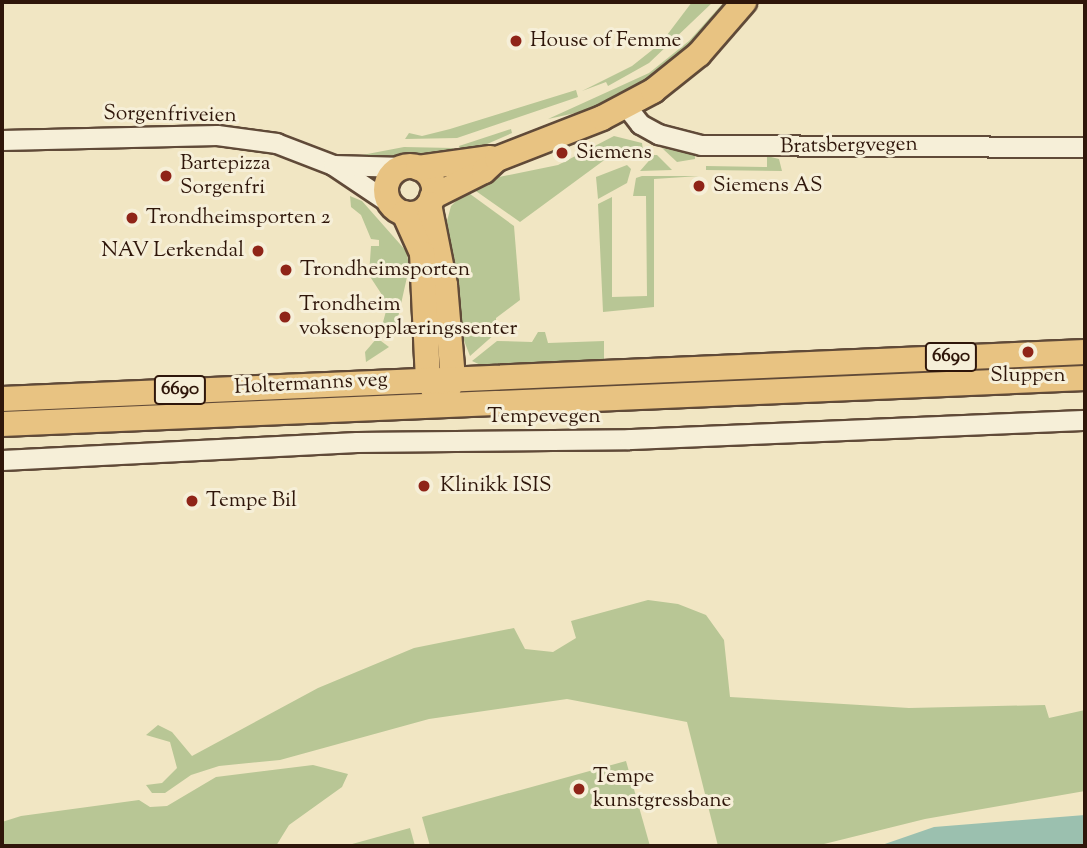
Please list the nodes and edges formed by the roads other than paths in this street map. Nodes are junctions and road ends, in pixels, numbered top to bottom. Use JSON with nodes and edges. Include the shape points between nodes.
{"nodes":[{"id":1,"x":744,"y":2,"type":"edge"},
{"id":2,"x":626,"y":106,"type":"junction"},
{"id":3,"x":2,"y":139,"type":"edge"},
{"id":4,"x":1085,"y":147,"type":"edge"},
{"id":5,"x":497,"y":159,"type":"junction"},
{"id":6,"x":333,"y":165,"type":"junction"},
{"id":7,"x":411,"y":167,"type":"junction"},
{"id":8,"x":431,"y":200,"type":"junction"},
{"id":9,"x":397,"y":209,"type":"junction"},
{"id":10,"x":1085,"y":352,"type":"edge"},
{"id":11,"x":1085,"y":378,"type":"edge"},
{"id":12,"x":428,"y":379,"type":"junction"},
{"id":13,"x":453,"y":379,"type":"junction"},
{"id":14,"x":2,"y":399,"type":"edge"},
{"id":15,"x":442,"y":406,"type":"junction"},
{"id":16,"x":1085,"y":420,"type":"edge"},
{"id":17,"x":2,"y":424,"type":"edge"},
{"id":18,"x":2,"y":460,"type":"edge"}],
"edges":[{"from":1,"to":2,"type":"main road","via":[[691,62]]},
{"from":2,"to":4,"type":"street","name":"Bratsbergvegen","via":[[640,124],[658,134],[701,145]]},
{"from":2,"to":5,"type":"main road"},
{"from":3,"to":6,"type":"street","name":"Sorgenfriveien","via":[[217,135],[276,143]]},
{"from":5,"to":7,"type":"main road"},
{"from":5,"to":8,"type":"main road"},
{"from":6,"to":7,"type":"street","name":"Sorgenfriveien"},
{"from":6,"to":9,"type":"street","name":"Sorgenfriveien"},
{"from":7,"to":8,"type":"main road","via":[[429,177]]},
{"from":7,"to":9,"type":"main road","via":[[388,181]]},
{"from":8,"to":9,"type":"main road","via":[[418,212]]},
{"from":8,"to":13,"type":"main road"},
{"from":9,"to":12,"type":"main road","via":[[422,253]]},
{"from":10,"to":13,"type":"main road","number":"6690"},
{"from":11,"to":15,"type":"main road","number":"6690"},
{"from":12,"to":13,"type":"main road","name":"Holtermanns veg","number":"6690"},
{"from":12,"to":14,"type":"main road","name":"Holtermanns veg","number":"6690"},
{"from":12,"to":15,"type":"main road"},
{"from":13,"to":15,"type":"main road"},
{"from":15,"to":17,"type":"main road","name":"Holtermanns veg","number":"6690"},
{"from":16,"to":18,"type":"street","name":"Tempevegen","via":[[629,439],[380,441]]}]}
